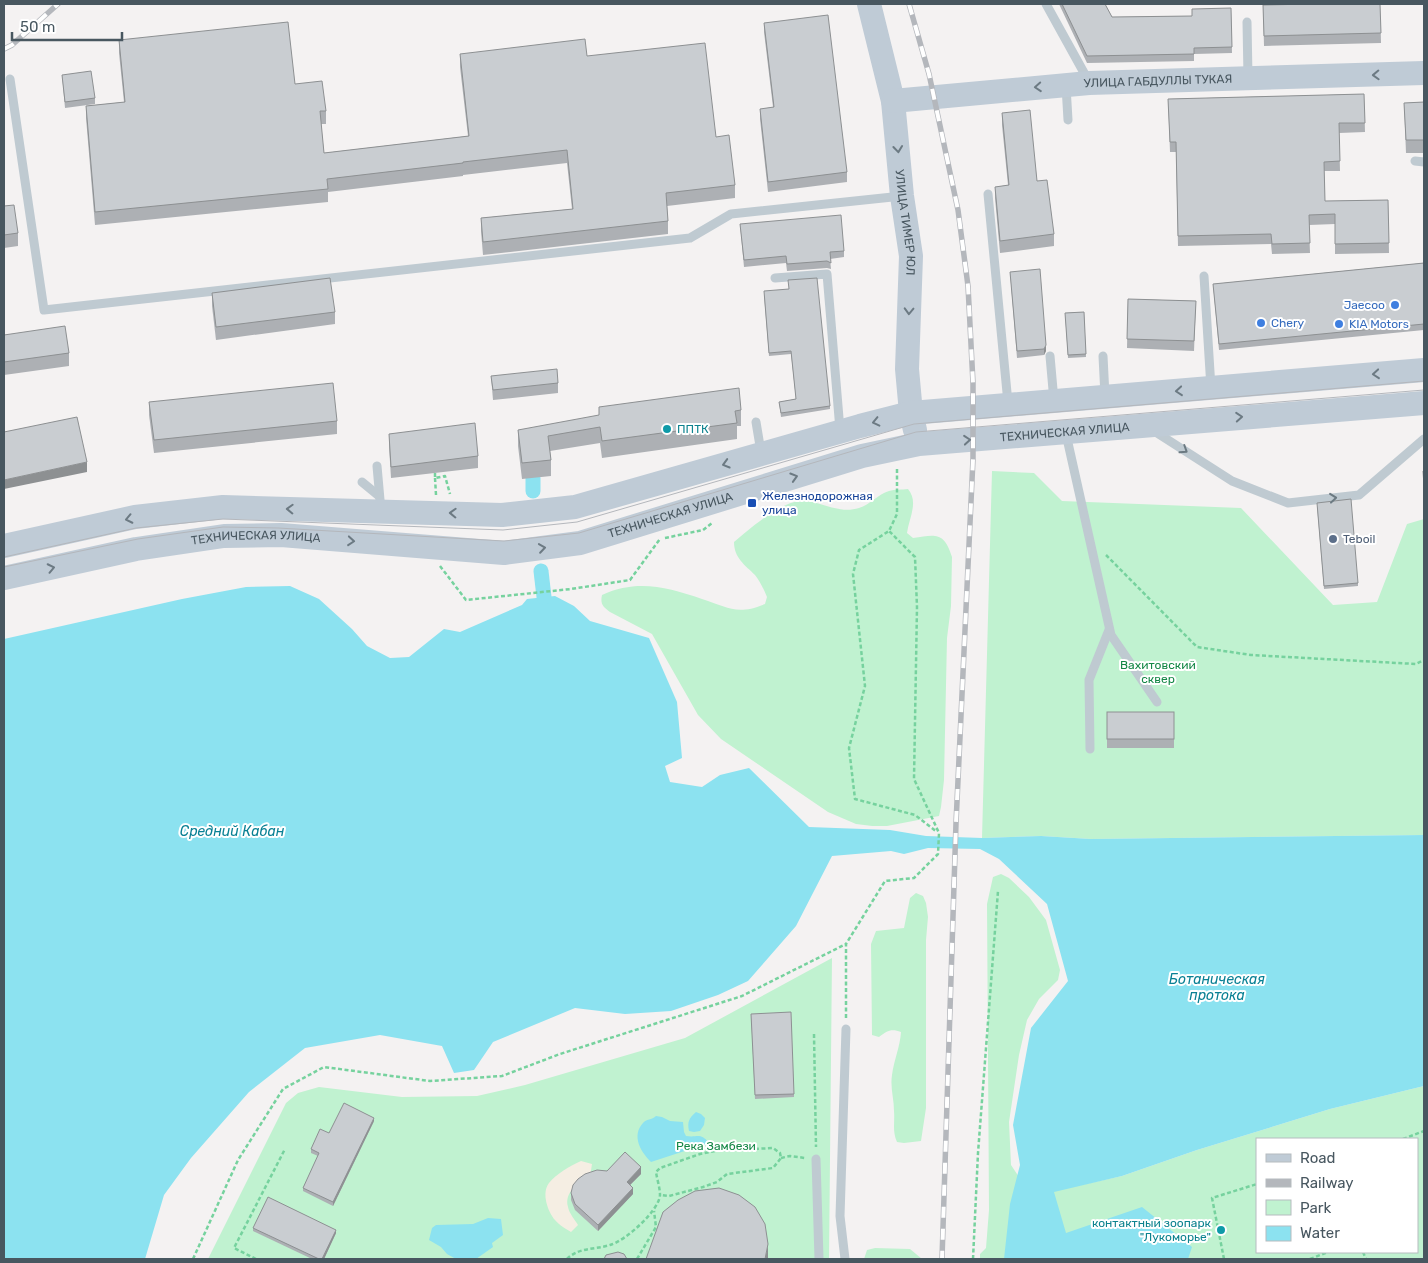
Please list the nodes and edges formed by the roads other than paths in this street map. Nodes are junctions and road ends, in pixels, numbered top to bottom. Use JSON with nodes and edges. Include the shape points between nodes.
{"nodes":[{"id":1,"x":869,"y":4,"type":"edge"},
{"id":2,"x":1046,"y":4,"type":"edge"},
{"id":3,"x":1247,"y":22,"type":"dead end"},
{"id":4,"x":1424,"y":73,"type":"edge"},
{"id":5,"x":1248,"y":78,"type":"junction"},
{"id":6,"x":10,"y":80,"type":"dead end"},
{"id":7,"x":1089,"y":83,"type":"junction"},
{"id":8,"x":1066,"y":85,"type":"junction"},
{"id":9,"x":893,"y":101,"type":"junction"},
{"id":10,"x":1068,"y":120,"type":"dead end"},
{"id":11,"x":988,"y":194,"type":"dead end"},
{"id":12,"x":902,"y":196,"type":"junction"},
{"id":13,"x":1204,"y":276,"type":"dead end"},
{"id":14,"x":775,"y":278,"type":"dead end"},
{"id":15,"x":1050,"y":356,"type":"dead end"},
{"id":16,"x":1103,"y":356,"type":"dead end"},
{"id":17,"x":1424,"y":370,"type":"edge"},
{"id":18,"x":1211,"y":388,"type":"junction"},
{"id":19,"x":1106,"y":397,"type":"junction"},
{"id":20,"x":1054,"y":401,"type":"junction"},
{"id":21,"x":1424,"y":403,"type":"edge"},
{"id":22,"x":1008,"y":404,"type":"junction"},
{"id":23,"x":912,"y":414,"type":"junction"},
{"id":24,"x":756,"y":422,"type":"dead end"},
{"id":25,"x":1142,"y":425,"type":"junction"},
{"id":26,"x":840,"y":431,"type":"junction"},
{"id":27,"x":1065,"y":431,"type":"junction"},
{"id":28,"x":1424,"y":439,"type":"edge"},
{"id":29,"x":919,"y":444,"type":"junction"},
{"id":30,"x":762,"y":454,"type":"junction"},
{"id":31,"x":377,"y":466,"type":"dead end"},
{"id":32,"x":362,"y":482,"type":"dead end"},
{"id":33,"x":380,"y":504,"type":"junction"},
{"id":34,"x":4,"y":546,"type":"edge"},
{"id":35,"x":4,"y":578,"type":"edge"},
{"id":36,"x":1109,"y":630,"type":"junction"},
{"id":37,"x":1157,"y":702,"type":"dead end"},
{"id":38,"x":1090,"y":748,"type":"dead end"},
{"id":39,"x":846,"y":1029,"type":"road end"},
{"id":40,"x":816,"y":1159,"type":"road end"},
{"id":41,"x":819,"y":1259,"type":"edge"},
{"id":42,"x":846,"y":1259,"type":"edge"}],
"edges":[{"from":1,"to":9,"type":"main road","name":"УЛИЦА ТИМЕР ЮЛ"},
{"from":2,"to":7,"type":"lane"},
{"from":3,"to":5,"type":"lane"},
{"from":4,"to":5,"type":"main road","name":"УЛИЦА ГАБДУЛЛЫ ТУКАЯ","one_way":true},
{"from":5,"to":7,"type":"main road","name":"УЛИЦА ГАБДУЛЛЫ ТУКАЯ"},
{"from":6,"to":12,"type":"lane","via":[[44,310],[690,238],[730,214]]},
{"from":7,"to":8,"type":"main road","name":"УЛИЦА ГАБДУЛЛЫ ТУКАЯ"},
{"from":8,"to":9,"type":"main road","name":"УЛИЦА ГАБДУЛЛЫ ТУКАЯ","one_way":true},
{"from":8,"to":10,"type":"lane"},
{"from":9,"to":12,"type":"main road","name":"УЛИЦА ТИМЕР ЮЛ","one_way":true},
{"from":11,"to":22,"type":"lane"},
{"from":12,"to":23,"type":"main road","name":"УЛИЦА ТИМЕР ЮЛ","one_way":true,"via":[[912,256],[907,369]]},
{"from":13,"to":18,"type":"lane"},
{"from":14,"to":26,"type":"lane","via":[[827,274]]},
{"from":15,"to":20,"type":"lane"},
{"from":16,"to":19,"type":"lane"},
{"from":17,"to":18,"type":"main road","one_way":true},
{"from":18,"to":19,"type":"main road","one_way":true},
{"from":19,"to":20,"type":"main road"},
{"from":20,"to":22,"type":"main road"},
{"from":25,"to":21,"type":"main road","name":"ТЕХНИЧЕСКАЯ УЛИЦА","one_way":true},
{"from":22,"to":23,"type":"main road"},
{"from":23,"to":26,"type":"main road","one_way":true},
{"from":23,"to":29,"type":"main road","name":"УЛИЦА ТИМЕР ЮЛ"},
{"from":24,"to":30,"type":"lane"},
{"from":25,"to":27,"type":"main road","name":"ТЕХНИЧЕСКАЯ УЛИЦА"},
{"from":25,"to":28,"type":"lane","one_way":true,"via":[[1232,481],[1288,502],[1360,495]]},
{"from":26,"to":30,"type":"main road"},
{"from":29,"to":27,"type":"main road","name":"ТЕХНИЧЕСКАЯ УЛИЦА","one_way":true},
{"from":27,"to":36,"type":"lane"},
{"from":35,"to":29,"type":"main road","name":"ТЕХНИЧЕСКАЯ УЛИЦА","one_way":true,"via":[[136,549],[224,536],[281,535],[504,553],[580,543],[862,456]]},
{"from":30,"to":33,"type":"main road","one_way":true,"via":[[575,508],[502,514]]},
{"from":31,"to":33,"type":"lane"},
{"from":32,"to":33,"type":"lane"},
{"from":33,"to":34,"type":"main road","one_way":true,"via":[[223,507],[135,517]]},
{"from":36,"to":37,"type":"lane"},
{"from":36,"to":38,"type":"lane","via":[[1089,680]]},
{"from":39,"to":42,"type":"lane","via":[[840,1208]]},
{"from":40,"to":41,"type":"lane"}]}
